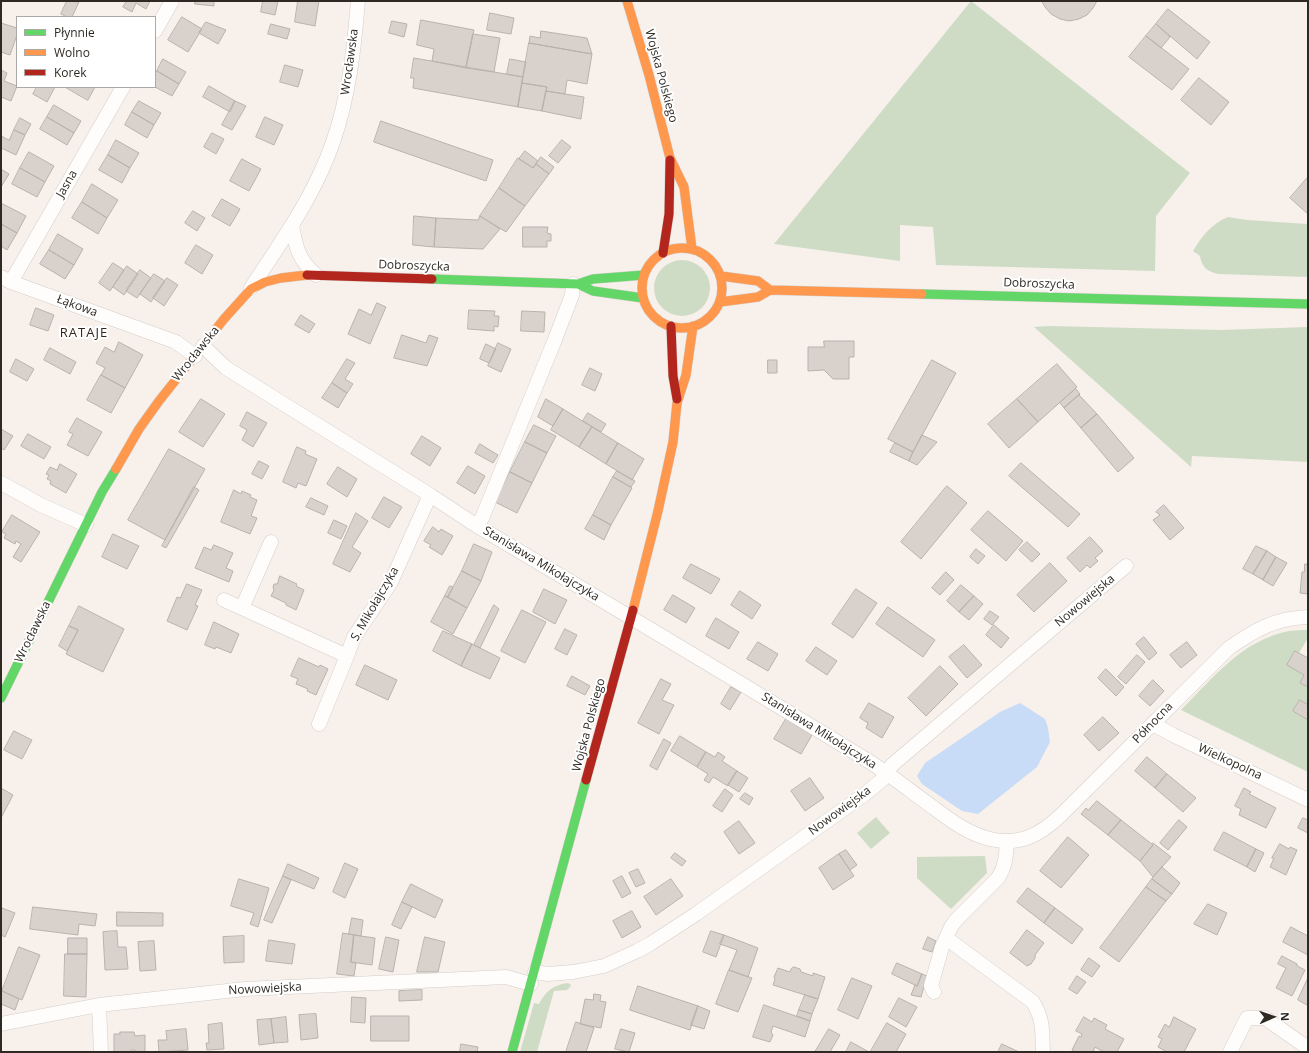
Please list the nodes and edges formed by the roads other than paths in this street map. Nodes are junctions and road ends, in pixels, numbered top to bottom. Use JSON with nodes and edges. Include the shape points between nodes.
{"nodes":[{"id":1,"x":172,"y":1,"type":"edge"},
{"id":2,"x":358,"y":1,"type":"edge"},
{"id":3,"x":627,"y":1,"type":"edge"},
{"id":4,"x":156,"y":29,"type":"edge"},
{"id":5,"x":122,"y":88,"type":"edge"},
{"id":6,"x":670,"y":158,"type":"junction"},
{"id":7,"x":292,"y":225,"type":"junction"},
{"id":8,"x":692,"y":249,"type":"junction"},
{"id":9,"x":663,"y":253,"type":"junction"},
{"id":10,"x":316,"y":275,"type":"junction"},
{"id":11,"x":644,"y":275,"type":"junction"},
{"id":12,"x":721,"y":276,"type":"junction"},
{"id":13,"x":6,"y":279,"type":"edge"},
{"id":14,"x":576,"y":284,"type":"junction"},
{"id":15,"x":251,"y":289,"type":"junction"},
{"id":16,"x":770,"y":290,"type":"junction"},
{"id":17,"x":643,"y":298,"type":"junction"},
{"id":18,"x":720,"y":302,"type":"junction"},
{"id":19,"x":1308,"y":304,"type":"edge"},
{"id":20,"x":671,"y":326,"type":"junction"},
{"id":21,"x":693,"y":326,"type":"junction"},
{"id":22,"x":199,"y":351,"type":"junction"},
{"id":23,"x":677,"y":403,"type":"junction"},
{"id":24,"x":1,"y":483,"type":"edge"},
{"id":25,"x":430,"y":494,"type":"junction"},
{"id":26,"x":86,"y":525,"type":"junction"},
{"id":27,"x":477,"y":526,"type":"junction"},
{"id":28,"x":271,"y":542,"type":"dead end"},
{"id":29,"x":1126,"y":566,"type":"dead end"},
{"id":30,"x":224,"y":600,"type":"dead end"},
{"id":31,"x":242,"y":608,"type":"junction"},
{"id":32,"x":631,"y":617,"type":"junction"},
{"id":33,"x":1308,"y":618,"type":"edge"},
{"id":34,"x":347,"y":656,"type":"junction"},
{"id":35,"x":1,"y":698,"type":"edge"},
{"id":36,"x":319,"y":724,"type":"dead end"},
{"id":37,"x":1153,"y":724,"type":"junction"},
{"id":38,"x":887,"y":773,"type":"junction"},
{"id":39,"x":1308,"y":800,"type":"edge"},
{"id":40,"x":1007,"y":841,"type":"junction"},
{"id":41,"x":946,"y":938,"type":"junction"},
{"id":42,"x":533,"y":978,"type":"junction"},
{"id":43,"x":934,"y":992,"type":"dead end"},
{"id":44,"x":100,"y":1005,"type":"junction"},
{"id":45,"x":1,"y":1024,"type":"edge"},
{"id":46,"x":1308,"y":1048,"type":"edge"},
{"id":47,"x":101,"y":1052,"type":"edge"},
{"id":48,"x":512,"y":1052,"type":"edge"},
{"id":49,"x":1042,"y":1052,"type":"edge"},
{"id":50,"x":1230,"y":1052,"type":"edge"}],
"edges":[{"from":1,"to":4,"type":"street"},
{"from":2,"to":7,"type":"street","name":"Wrocławska","via":[[353,52],[340,121],[320,174]]},
{"from":3,"to":6,"type":"main road","name":"Wojska Polskiego","via":[[650,75]]},
{"from":5,"to":13,"type":"street","name":"Jasna"},
{"from":6,"to":8,"type":"main road","name":"Wojska Polskiego","via":[[684,187]]},
{"from":6,"to":9,"type":"main road","name":"Wojska Polskiego","via":[[670,201]]},
{"from":7,"to":10,"type":"street","via":[[301,258]]},
{"from":7,"to":15,"type":"street","name":"Wrocławska"},
{"from":8,"to":9,"type":"main road","via":[[674,248]]},
{"from":8,"to":12,"type":"main road","via":[[707,256]]},
{"from":9,"to":11,"type":"main road","via":[[649,265]]},
{"from":10,"to":14,"type":"main road","name":"Dobroszycka"},
{"from":10,"to":15,"type":"main road","name":"Dobroszycka","via":[[282,278]]},
{"from":11,"to":14,"type":"main road","name":"Dobroszycka","via":[[594,279]]},
{"from":11,"to":17,"type":"main road","via":[[641,291]]},
{"from":12,"to":16,"type":"main road","name":"Dobroszycka","via":[[758,281]]},
{"from":12,"to":18,"type":"main road"},
{"from":13,"to":22,"type":"street","name":"Łąkowa"},
{"from":14,"to":17,"type":"main road","name":"Dobroszycka","via":[[593,291]]},
{"from":14,"to":27,"type":"street"},
{"from":15,"to":22,"type":"main road","name":"Wrocławska"},
{"from":16,"to":18,"type":"main road","name":"Dobroszycka","via":[[758,297]]},
{"from":16,"to":19,"type":"main road","name":"Dobroszycka"},
{"from":17,"to":20,"type":"main road","via":[[653,313]]},
{"from":18,"to":21,"type":"main road","via":[[705,321]]},
{"from":20,"to":21,"type":"main road"},
{"from":20,"to":23,"type":"main road","name":"Wojska Polskiego"},
{"from":21,"to":23,"type":"main road","name":"Wojska Polskiego","via":[[686,375]]},
{"from":22,"to":25,"type":"street","name":"Stanisława Mikołajczyka"},
{"from":22,"to":26,"type":"main road","name":"Wrocławska","via":[[138,429]]},
{"from":23,"to":32,"type":"main road","name":"Wojska Polskiego","via":[[673,442],[665,480]]},
{"from":24,"to":26,"type":"street","via":[[41,505]]},
{"from":25,"to":27,"type":"street","name":"Stanisława Mikołajczyka"},
{"from":25,"to":34,"type":"street","name":"S. Mikołajczyka","via":[[392,582],[354,638]]},
{"from":26,"to":35,"type":"main road","name":"Wrocławska"},
{"from":27,"to":32,"type":"street","name":"Stanisława Mikołajczyka"},
{"from":28,"to":31,"type":"street"},
{"from":29,"to":38,"type":"street","name":"Nowowiejska","via":[[892,765]]},
{"from":30,"to":31,"type":"street","name":"S. Mikołajczyka"},
{"from":31,"to":34,"type":"street","name":"S. Mikołajczyka"},
{"from":32,"to":38,"type":"street","name":"Stanisława Mikołajczyka"},
{"from":32,"to":42,"type":"main road","name":"Wojska Polskiego"},
{"from":33,"to":37,"type":"street","name":"Północna","via":[[1266,625],[1228,648]]},
{"from":34,"to":36,"type":"street"},
{"from":37,"to":39,"type":"street","name":"Wielkopolna"},
{"from":37,"to":40,"type":"street","name":"Północna","via":[[1050,826],[1030,837]]},
{"from":38,"to":40,"type":"street","name":"Północna","via":[[953,823],[980,836]]},
{"from":38,"to":42,"type":"street","name":"Nowowiejska","via":[[865,794],[650,944],[604,966]]},
{"from":40,"to":41,"type":"street","via":[[1005,863],[998,878],[956,920]]},
{"from":41,"to":43,"type":"street","via":[[931,986]]},
{"from":41,"to":49,"type":"street","via":[[1033,1002],[1042,1022]]},
{"from":42,"to":44,"type":"street","name":"Nowowiejska","via":[[245,988]]},
{"from":42,"to":48,"type":"main road","name":"Wojska Polskiego"},
{"from":44,"to":45,"type":"street","name":"Nowowiejska"},
{"from":44,"to":47,"type":"street"},
{"from":46,"to":50,"type":"street","via":[[1265,1018],[1247,1018]]}]}
